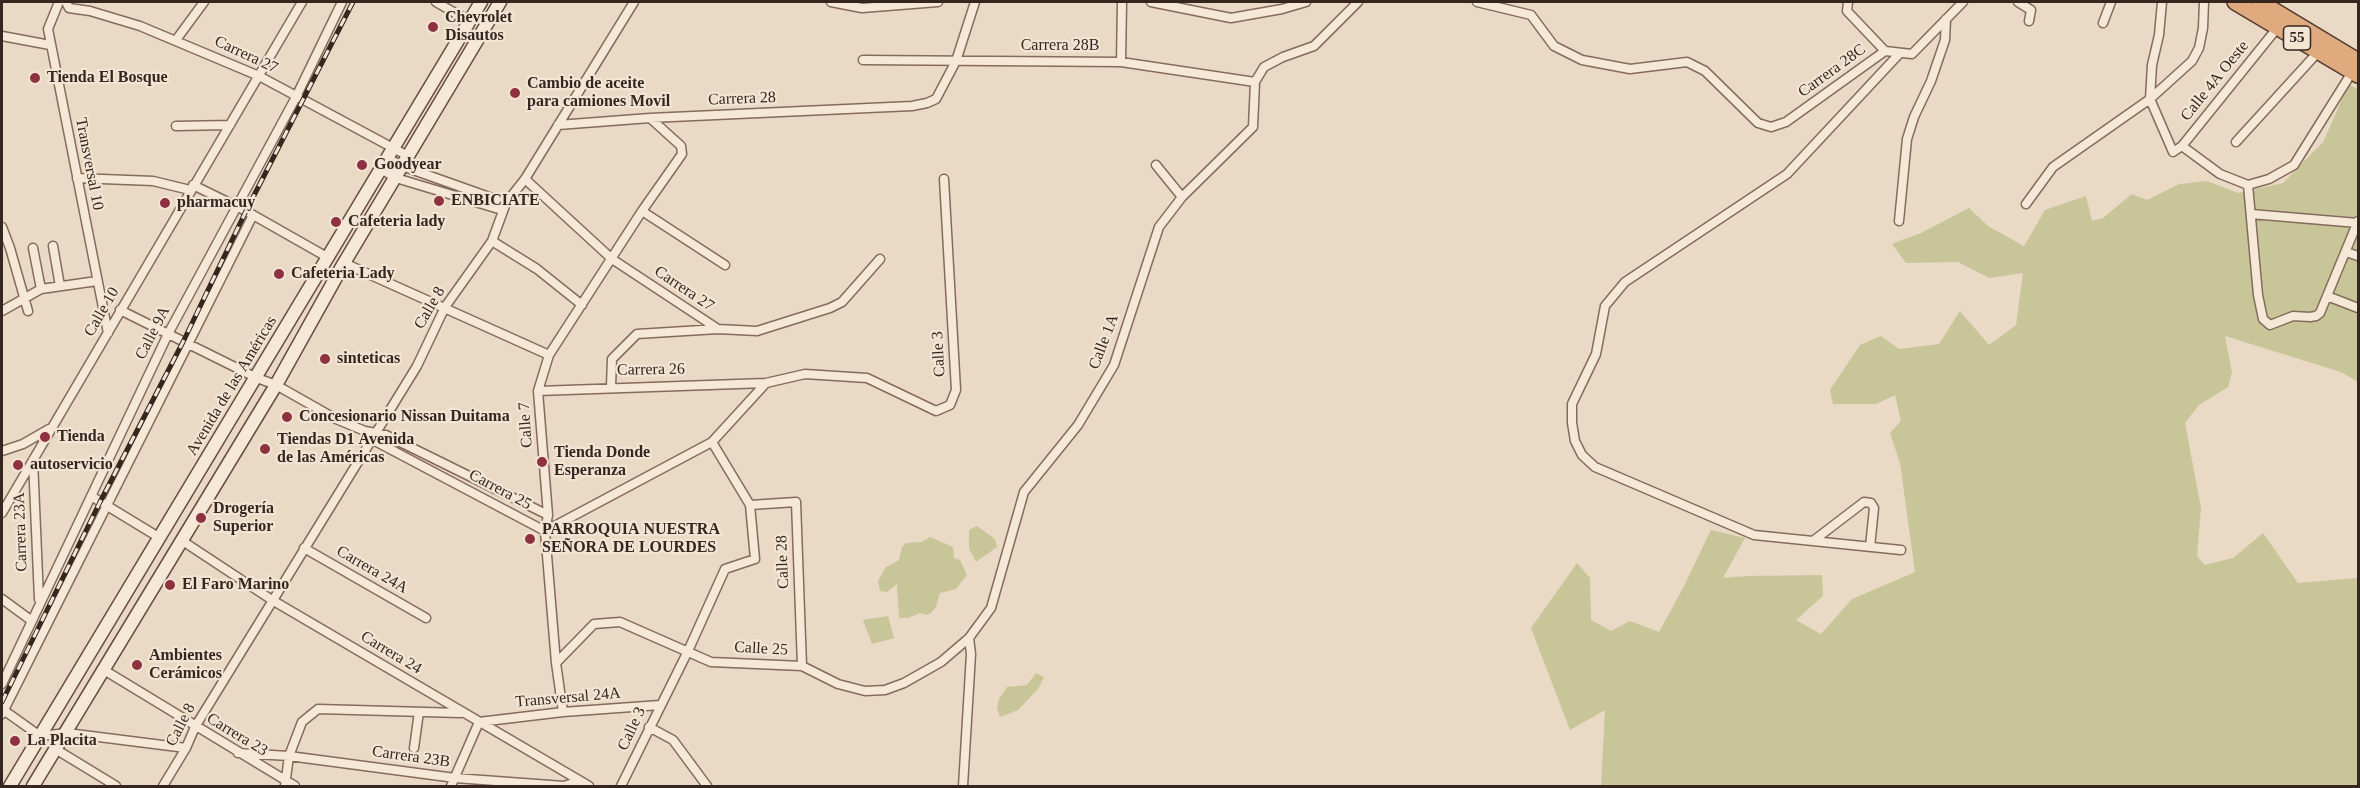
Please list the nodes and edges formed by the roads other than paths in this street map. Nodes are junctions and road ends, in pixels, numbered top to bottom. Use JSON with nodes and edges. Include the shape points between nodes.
{"nodes":[{"id":1,"x":58,"y":2,"type":"edge"},
{"id":2,"x":66,"y":2,"type":"edge"},
{"id":3,"x":204,"y":2,"type":"edge"},
{"id":4,"x":302,"y":2,"type":"edge"},
{"id":5,"x":342,"y":2,"type":"edge"},
{"id":6,"x":436,"y":2,"type":"edge"},
{"id":7,"x":481,"y":2,"type":"edge"},
{"id":8,"x":500,"y":2,"type":"edge"},
{"id":9,"x":634,"y":2,"type":"edge"},
{"id":10,"x":831,"y":2,"type":"edge"},
{"id":11,"x":938,"y":2,"type":"edge"},
{"id":12,"x":975,"y":2,"type":"edge"},
{"id":13,"x":1122,"y":2,"type":"edge"},
{"id":14,"x":1151,"y":2,"type":"edge"},
{"id":15,"x":1306,"y":2,"type":"edge"},
{"id":16,"x":1358,"y":2,"type":"edge"},
{"id":17,"x":1477,"y":2,"type":"edge"},
{"id":18,"x":1848,"y":2,"type":"edge"},
{"id":19,"x":1962,"y":2,"type":"edge"},
{"id":20,"x":2018,"y":2,"type":"edge"},
{"id":21,"x":2110,"y":2,"type":"edge"},
{"id":22,"x":2162,"y":2,"type":"edge"},
{"id":23,"x":2204,"y":2,"type":"edge"},
{"id":24,"x":2235,"y":2,"type":"edge"},
{"id":25,"x":2260,"y":2,"type":"edge"},
{"id":26,"x":1946,"y":19,"type":"junction"},
{"id":27,"x":469,"y":21,"type":"junction"},
{"id":28,"x":2029,"y":21,"type":"dead end"},
{"id":29,"x":2103,"y":23,"type":"dead end"},
{"id":30,"x":2278,"y":27,"type":"junction"},
{"id":31,"x":2,"y":29,"type":"edge"},
{"id":32,"x":5,"y":36,"type":"edge"},
{"id":33,"x":176,"y":40,"type":"junction"},
{"id":34,"x":50,"y":45,"type":"junction"},
{"id":35,"x":1885,"y":51,"type":"junction"},
{"id":36,"x":2319,"y":51,"type":"junction"},
{"id":37,"x":1900,"y":52,"type":"junction"},
{"id":38,"x":863,"y":60,"type":"dead end"},
{"id":39,"x":956,"y":61,"type":"junction"},
{"id":40,"x":1122,"y":62,"type":"junction"},
{"id":41,"x":2357,"y":67,"type":"edge"},
{"id":42,"x":259,"y":76,"type":"junction"},
{"id":43,"x":1255,"y":82,"type":"junction"},
{"id":44,"x":296,"y":97,"type":"junction"},
{"id":45,"x":2150,"y":99,"type":"junction"},
{"id":46,"x":650,"y":118,"type":"junction"},
{"id":47,"x":230,"y":125,"type":"junction"},
{"id":48,"x":558,"y":125,"type":"junction"},
{"id":49,"x":176,"y":126,"type":"dead end"},
{"id":50,"x":2236,"y":142,"type":"dead end"},
{"id":51,"x":2182,"y":146,"type":"junction"},
{"id":52,"x":387,"y":159,"type":"junction"},
{"id":53,"x":405,"y":161,"type":"junction"},
{"id":54,"x":1156,"y":165,"type":"dead end"},
{"id":55,"x":77,"y":178,"type":"junction"},
{"id":56,"x":396,"y":178,"type":"junction"},
{"id":57,"x":525,"y":179,"type":"junction"},
{"id":58,"x":944,"y":179,"type":"dead end"},
{"id":59,"x":2248,"y":185,"type":"junction"},
{"id":60,"x":191,"y":188,"type":"junction"},
{"id":61,"x":1182,"y":196,"type":"junction"},
{"id":62,"x":2026,"y":204,"type":"dead end"},
{"id":63,"x":504,"y":206,"type":"junction"},
{"id":64,"x":238,"y":208,"type":"junction"},
{"id":65,"x":642,"y":211,"type":"junction"},
{"id":66,"x":2251,"y":214,"type":"junction"},
{"id":67,"x":253,"y":215,"type":"junction"},
{"id":68,"x":1899,"y":221,"type":"dead end"},
{"id":69,"x":2358,"y":222,"type":"edge"},
{"id":70,"x":2,"y":227,"type":"edge"},
{"id":71,"x":492,"y":242,"type":"junction"},
{"id":72,"x":53,"y":246,"type":"dead end"},
{"id":73,"x":33,"y":248,"type":"dead end"},
{"id":74,"x":2346,"y":252,"type":"junction"},
{"id":75,"x":2358,"y":256,"type":"edge"},
{"id":76,"x":327,"y":257,"type":"junction"},
{"id":77,"x":612,"y":259,"type":"junction"},
{"id":78,"x":880,"y":259,"type":"dead end"},
{"id":79,"x":344,"y":263,"type":"junction"},
{"id":80,"x":725,"y":265,"type":"dead end"},
{"id":81,"x":97,"y":281,"type":"junction"},
{"id":82,"x":60,"y":286,"type":"junction"},
{"id":83,"x":41,"y":289,"type":"junction"},
{"id":84,"x":2327,"y":296,"type":"junction"},
{"id":85,"x":24,"y":297,"type":"junction"},
{"id":86,"x":582,"y":305,"type":"junction"},
{"id":87,"x":445,"y":307,"type":"junction"},
{"id":88,"x":2358,"y":308,"type":"edge"},
{"id":89,"x":120,"y":310,"type":"junction"},
{"id":90,"x":2,"y":311,"type":"edge"},
{"id":91,"x":28,"y":311,"type":"dead end"},
{"id":92,"x":718,"y":329,"type":"junction"},
{"id":93,"x":108,"y":333,"type":"junction"},
{"id":94,"x":168,"y":334,"type":"junction"},
{"id":95,"x":187,"y":344,"type":"junction"},
{"id":96,"x":549,"y":355,"type":"junction"},
{"id":97,"x":257,"y":378,"type":"junction"},
{"id":98,"x":766,"y":383,"type":"junction"},
{"id":99,"x":276,"y":385,"type":"junction"},
{"id":100,"x":611,"y":386,"type":"junction"},
{"id":101,"x":538,"y":390,"type":"junction"},
{"id":102,"x":50,"y":429,"type":"junction"},
{"id":103,"x":373,"y":436,"type":"junction"},
{"id":104,"x":712,"y":442,"type":"junction"},
{"id":105,"x":2,"y":451,"type":"edge"},
{"id":106,"x":33,"y":460,"type":"junction"},
{"id":107,"x":91,"y":496,"type":"junction"},
{"id":108,"x":750,"y":505,"type":"junction"},
{"id":109,"x":106,"y":506,"type":"junction"},
{"id":110,"x":2,"y":513,"type":"edge"},
{"id":111,"x":548,"y":515,"type":"junction"},
{"id":112,"x":545,"y":531,"type":"junction"},
{"id":113,"x":160,"y":538,"type":"junction"},
{"id":114,"x":181,"y":540,"type":"junction"},
{"id":115,"x":1813,"y":541,"type":"junction"},
{"id":116,"x":1870,"y":547,"type":"junction"},
{"id":117,"x":303,"y":548,"type":"junction"},
{"id":118,"x":1900,"y":550,"type":"dead end"},
{"id":119,"x":2,"y":599,"type":"edge"},
{"id":120,"x":272,"y":600,"type":"junction"},
{"id":121,"x":39,"y":603,"type":"junction"},
{"id":122,"x":117,"y":609,"type":"junction"},
{"id":123,"x":134,"y":618,"type":"junction"},
{"id":124,"x":426,"y":618,"type":"dead end"},
{"id":125,"x":32,"y":621,"type":"junction"},
{"id":126,"x":969,"y":638,"type":"junction"},
{"id":127,"x":688,"y":651,"type":"junction"},
{"id":128,"x":556,"y":663,"type":"junction"},
{"id":129,"x":802,"y":666,"type":"junction"},
{"id":130,"x":104,"y":670,"type":"junction"},
{"id":131,"x":2,"y":684,"type":"edge"},
{"id":132,"x":660,"y":705,"type":"junction"},
{"id":133,"x":2,"y":711,"type":"edge"},
{"id":134,"x":419,"y":711,"type":"junction"},
{"id":135,"x":563,"y":712,"type":"junction"},
{"id":136,"x":462,"y":713,"type":"junction"},
{"id":137,"x":479,"y":722,"type":"junction"},
{"id":138,"x":195,"y":727,"type":"junction"},
{"id":139,"x":650,"y":727,"type":"junction"},
{"id":140,"x":67,"y":734,"type":"junction"},
{"id":141,"x":40,"y":736,"type":"junction"},
{"id":142,"x":186,"y":748,"type":"junction"},
{"id":143,"x":414,"y":748,"type":"dead end"},
{"id":144,"x":57,"y":750,"type":"junction"},
{"id":145,"x":238,"y":753,"type":"junction"},
{"id":146,"x":289,"y":756,"type":"junction"},
{"id":147,"x":579,"y":781,"type":"junction"},
{"id":148,"x":453,"y":782,"type":"edge"},
{"id":149,"x":285,"y":784,"type":"edge"},
{"id":150,"x":10,"y":786,"type":"edge"},
{"id":151,"x":33,"y":786,"type":"edge"},
{"id":152,"x":116,"y":786,"type":"edge"},
{"id":153,"x":163,"y":786,"type":"edge"},
{"id":154,"x":295,"y":786,"type":"edge"},
{"id":155,"x":589,"y":786,"type":"edge"},
{"id":156,"x":621,"y":786,"type":"edge"},
{"id":157,"x":706,"y":786,"type":"edge"},
{"id":158,"x":963,"y":786,"type":"edge"}],
"edges":[{"from":1,"to":34,"type":"street","name":"Transversal 10","via":[[48,29]]},
{"from":2,"to":33,"type":"street","name":"Carrera 27","via":[[69,8],[90,11]]},
{"from":3,"to":33,"type":"street"},
{"from":4,"to":42,"type":"street","name":"Calle 10"},
{"from":5,"to":44,"type":"street","name":"Calle 9A"},
{"from":6,"to":27,"type":"street"},
{"from":7,"to":27,"type":"main road","name":"Avenida de las Américas"},
{"from":8,"to":53,"type":"main road"},
{"from":9,"to":48,"type":"street","name":"Calle 8"},
{"from":10,"to":11,"type":"street","via":[[862,8]]},
{"from":12,"to":39,"type":"street"},
{"from":13,"to":40,"type":"street"},
{"from":14,"to":15,"type":"street","via":[[1231,18]]},
{"from":16,"to":43,"type":"street","via":[[1314,46],[1264,67]]},
{"from":17,"to":35,"type":"street","name":"Carrera 28C","via":[[1531,15],[1554,46],[1582,60],[1630,69],[1687,62],[1705,71],[1758,123],[1771,127],[1786,122]]},
{"from":18,"to":35,"type":"street","via":[[1847,11]]},
{"from":19,"to":26,"type":"street","name":"Carrera 28C"},
{"from":20,"to":28,"type":"street","via":[[2031,10]]},
{"from":21,"to":29,"type":"street"},
{"from":22,"to":45,"type":"street"},
{"from":23,"to":45,"type":"street","via":[[2203,28],[2192,62]]},
{"from":24,"to":30,"type":"highway","number":"55"},
{"from":25,"to":41,"type":"highway","number":"55"},
{"from":26,"to":37,"type":"street","name":"Carrera 28C","via":[[1912,54]]},
{"from":26,"to":68,"type":"street","via":[[1947,31],[1939,57],[1907,139]]},
{"from":27,"to":52,"type":"main road","name":"Avenida de las Américas"},
{"from":30,"to":36,"type":"highway","number":"55"},
{"from":30,"to":51,"type":"street","name":"Calle 4A Oeste"},
{"from":31,"to":32,"type":"street"},
{"from":32,"to":34,"type":"street"},
{"from":33,"to":42,"type":"street","name":"Carrera 27"},
{"from":34,"to":55,"type":"street","name":"Transversal 10"},
{"from":35,"to":37,"type":"street","name":"Carrera 28C"},
{"from":36,"to":41,"type":"highway","number":"55"},
{"from":36,"to":50,"type":"street"},
{"from":37,"to":115,"type":"street","via":[[1787,174],[1625,282],[1605,306],[1596,354],[1572,404],[1575,441],[1595,467],[1754,535]]},
{"from":38,"to":39,"type":"street","name":"Carrera 28B"},
{"from":39,"to":40,"type":"street","name":"Carrera 28B"},
{"from":39,"to":46,"type":"street","name":"Carrera 28","via":[[936,99],[927,103]]},
{"from":40,"to":43,"type":"street","name":"Carrera 28B"},
{"from":41,"to":59,"type":"street","via":[[2294,165]]},
{"from":42,"to":44,"type":"street","name":"Carrera 27"},
{"from":42,"to":47,"type":"street","name":"Calle 10"},
{"from":43,"to":61,"type":"street","name":"Calle 1A","via":[[1253,127]]},
{"from":44,"to":52,"type":"street","name":"Carrera 27"},
{"from":44,"to":64,"type":"street","name":"Calle 9A"},
{"from":45,"to":51,"type":"street","name":"Calle 4A Oeste","via":[[2173,152]]},
{"from":45,"to":62,"type":"street","via":[[2053,167]]},
{"from":46,"to":48,"type":"street","name":"Carrera 28"},
{"from":46,"to":65,"type":"street","name":"Calle 7","via":[[681,146],[682,154]]},
{"from":47,"to":49,"type":"street"},
{"from":47,"to":60,"type":"street","name":"Calle 10"},
{"from":48,"to":57,"type":"street","name":"Calle 8"},
{"from":51,"to":59,"type":"street","via":[[2220,174]]},
{"from":52,"to":53,"type":"street","name":"Carrera 27"},
{"from":52,"to":56,"type":"street","name":"Carrera 27"},
{"from":52,"to":76,"type":"main road","name":"Avenida de las Américas"},
{"from":53,"to":56,"type":"main road"},
{"from":53,"to":63,"type":"street","name":"Carrera 27"},
{"from":54,"to":61,"type":"street"},
{"from":55,"to":60,"type":"street","via":[[153,181]]},
{"from":55,"to":81,"type":"street","name":"Transversal 10"},
{"from":56,"to":63,"type":"street","name":"Carrera 27"},
{"from":56,"to":79,"type":"main road"},
{"from":57,"to":63,"type":"street","name":"Calle 8"},
{"from":57,"to":77,"type":"street","name":"Carrera 27"},
{"from":58,"to":98,"type":"street","name":"Calle 3","via":[[956,390],[950,405],[936,411],[867,378],[805,375]]},
{"from":59,"to":66,"type":"street"},
{"from":60,"to":64,"type":"street"},
{"from":60,"to":89,"type":"street","name":"Calle 10"},
{"from":61,"to":126,"type":"street","name":"Calle 1A","via":[[1159,227],[1114,365],[1078,425],[1023,492],[991,608]]},
{"from":63,"to":71,"type":"street","name":"Calle 8"},
{"from":64,"to":67,"type":"street"},
{"from":64,"to":94,"type":"street","name":"Calle 9A"},
{"from":65,"to":77,"type":"street","name":"Calle 7"},
{"from":65,"to":80,"type":"street"},
{"from":66,"to":69,"type":"street"},
{"from":66,"to":84,"type":"street","via":[[2258,295],[2265,323],[2270,326],[2293,316],[2316,316]]},
{"from":67,"to":76,"type":"street"},
{"from":67,"to":95,"type":"street"},
{"from":69,"to":74,"type":"street"},
{"from":70,"to":85,"type":"street"},
{"from":71,"to":86,"type":"street","via":[[537,269]]},
{"from":71,"to":87,"type":"street","name":"Calle 8"},
{"from":72,"to":82,"type":"street"},
{"from":73,"to":83,"type":"street"},
{"from":74,"to":75,"type":"street"},
{"from":74,"to":84,"type":"street"},
{"from":76,"to":97,"type":"main road","name":"Avenida de las Américas"},
{"from":77,"to":86,"type":"street","name":"Calle 7"},
{"from":77,"to":92,"type":"street","name":"Carrera 27"},
{"from":78,"to":92,"type":"street","name":"Carrera 27","via":[[842,302],[830,308],[757,331]]},
{"from":79,"to":87,"type":"street"},
{"from":79,"to":99,"type":"main road"},
{"from":81,"to":82,"type":"street"},
{"from":81,"to":93,"type":"street","name":"Transversal 10"},
{"from":82,"to":83,"type":"street"},
{"from":83,"to":85,"type":"street"},
{"from":84,"to":88,"type":"street"},
{"from":85,"to":90,"type":"street"},
{"from":85,"to":91,"type":"street"},
{"from":86,"to":96,"type":"street","name":"Calle 7"},
{"from":87,"to":96,"type":"street"},
{"from":87,"to":103,"type":"street","name":"Calle 8","via":[[417,366]]},
{"from":89,"to":93,"type":"street","name":"Calle 10"},
{"from":89,"to":94,"type":"street","name":"Carrera 25"},
{"from":92,"to":100,"type":"street","name":"Carrera 27","via":[[637,333],[612,359]]},
{"from":93,"to":102,"type":"street","name":"Calle 10"},
{"from":94,"to":95,"type":"street","name":"Carrera 25"},
{"from":94,"to":107,"type":"street","name":"Calle 9A"},
{"from":95,"to":97,"type":"street","name":"Carrera 25"},
{"from":95,"to":109,"type":"street"},
{"from":96,"to":101,"type":"street","name":"Calle 7"},
{"from":97,"to":99,"type":"street","name":"Carrera 25"},
{"from":97,"to":113,"type":"main road","name":"Avenida de las Américas"},
{"from":98,"to":100,"type":"street","name":"Carrera 26"},
{"from":98,"to":104,"type":"street"},
{"from":99,"to":103,"type":"street","name":"Carrera 25"},
{"from":99,"to":114,"type":"main road"},
{"from":100,"to":101,"type":"street","name":"Carrera 26"},
{"from":101,"to":111,"type":"street","name":"Calle 7"},
{"from":102,"to":105,"type":"street"},
{"from":102,"to":106,"type":"street","name":"Calle 10"},
{"from":103,"to":111,"type":"street","name":"Carrera 25","via":[[386,435]]},
{"from":103,"to":112,"type":"street","name":"Carrera 25"},
{"from":103,"to":117,"type":"street","name":"Calle 8"},
{"from":104,"to":108,"type":"street","name":"Calle 3"},
{"from":104,"to":112,"type":"street"},
{"from":106,"to":110,"type":"street","name":"Calle 10"},
{"from":106,"to":121,"type":"street","name":"Carrera 23A"},
{"from":107,"to":109,"type":"street"},
{"from":107,"to":121,"type":"street","name":"Calle 9A"},
{"from":108,"to":127,"type":"street","name":"Calle 3","via":[[755,559],[725,569]]},
{"from":108,"to":129,"type":"street","name":"Calle 28","via":[[796,502]]},
{"from":109,"to":113,"type":"street"},
{"from":109,"to":133,"type":"street"},
{"from":111,"to":112,"type":"street","name":"Calle 7"},
{"from":112,"to":128,"type":"street","name":"Calle 7"},
{"from":113,"to":122,"type":"main road","name":"Avenida de las Américas"},
{"from":114,"to":120,"type":"street","name":"Carrera 24"},
{"from":114,"to":123,"type":"main road"},
{"from":115,"to":116,"type":"street"},
{"from":115,"to":116,"type":"street","via":[[1864,502],[1874,508]]},
{"from":116,"to":118,"type":"street"},
{"from":117,"to":120,"type":"street","name":"Calle 8"},
{"from":117,"to":124,"type":"street","name":"Carrera 24A"},
{"from":119,"to":125,"type":"street"},
{"from":120,"to":136,"type":"street","name":"Carrera 24"},
{"from":120,"to":138,"type":"street","name":"Calle 8"},
{"from":121,"to":125,"type":"street","name":"Calle 9A"},
{"from":122,"to":123,"type":"main road"},
{"from":122,"to":141,"type":"main road","name":"Avenida de las Américas"},
{"from":123,"to":130,"type":"main road"},
{"from":125,"to":131,"type":"street","name":"Calle 9A"},
{"from":126,"to":129,"type":"street","name":"Calle 25","via":[[942,662],[885,690],[865,691],[838,684]]},
{"from":126,"to":158,"type":"street"},
{"from":127,"to":128,"type":"street","name":"Calle 25","via":[[620,622],[594,624]]},
{"from":127,"to":129,"type":"street","name":"Calle 25","via":[[711,662]]},
{"from":127,"to":132,"type":"street","name":"Calle 3"},
{"from":128,"to":135,"type":"street","name":"Calle 7"},
{"from":130,"to":138,"type":"street","name":"Carrera 23"},
{"from":130,"to":140,"type":"main road"},
{"from":132,"to":135,"type":"street","name":"Transversal 24A"},
{"from":132,"to":139,"type":"street","name":"Calle 3"},
{"from":133,"to":141,"type":"street"},
{"from":134,"to":136,"type":"street"},
{"from":134,"to":143,"type":"street"},
{"from":134,"to":146,"type":"street","via":[[318,709],[302,722]]},
{"from":135,"to":137,"type":"street","name":"Transversal 24A"},
{"from":136,"to":137,"type":"street","name":"Carrera 24"},
{"from":137,"to":147,"type":"street","name":"Carrera 24"},
{"from":137,"to":148,"type":"street"},
{"from":138,"to":142,"type":"street","name":"Calle 8"},
{"from":138,"to":145,"type":"street","name":"Carrera 23"},
{"from":139,"to":156,"type":"street","name":"Calle 3"},
{"from":139,"to":157,"type":"street","via":[[673,740]]},
{"from":140,"to":141,"type":"street"},
{"from":140,"to":142,"type":"street"},
{"from":140,"to":144,"type":"main road"},
{"from":141,"to":150,"type":"main road","name":"Avenida de las Américas"},
{"from":142,"to":153,"type":"street","name":"Calle 8"},
{"from":144,"to":151,"type":"main road"},
{"from":144,"to":152,"type":"street"},
{"from":145,"to":146,"type":"street","name":"Carrera 23B"},
{"from":145,"to":149,"type":"street","name":"Carrera 23"},
{"from":146,"to":148,"type":"street","name":"Carrera 23B"},
{"from":146,"to":149,"type":"street"},
{"from":147,"to":148,"type":"street","name":"Carrera 23B","via":[[564,786]]},
{"from":147,"to":155,"type":"street","name":"Carrera 24"},
{"from":149,"to":154,"type":"street","name":"Carrera 23"}]}
